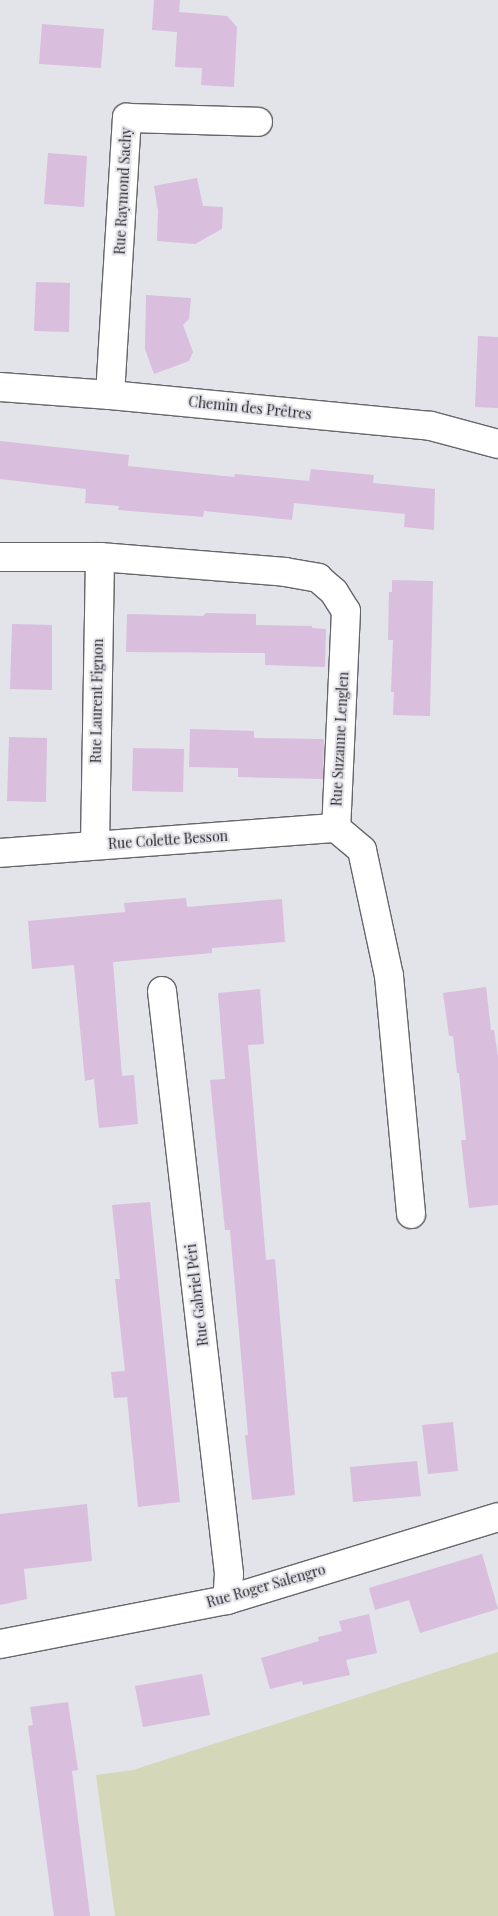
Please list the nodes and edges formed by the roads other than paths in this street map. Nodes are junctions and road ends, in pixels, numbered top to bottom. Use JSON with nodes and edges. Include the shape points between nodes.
{"nodes":[{"id":1,"x":258,"y":122,"type":"dead end"},
{"id":2,"x":0,"y":387,"type":"edge"},
{"id":3,"x":110,"y":395,"type":"junction"},
{"id":4,"x":498,"y":444,"type":"edge"},
{"id":5,"x":0,"y":557,"type":"edge"},
{"id":6,"x":100,"y":557,"type":"junction"},
{"id":7,"x":336,"y":828,"type":"junction"},
{"id":8,"x":94,"y":845,"type":"junction"},
{"id":9,"x":0,"y":853,"type":"edge"},
{"id":10,"x":162,"y":991,"type":"dead end"},
{"id":11,"x":411,"y":1214,"type":"dead end"},
{"id":12,"x":498,"y":1517,"type":"edge"},
{"id":13,"x":227,"y":1600,"type":"junction"},
{"id":14,"x":0,"y":1644,"type":"edge"}],
"edges":[{"from":1,"to":3,"type":"street","name":"Rue Raymond Sachy","via":[[127,118]]},
{"from":2,"to":3,"type":"street","name":"Chemin des Prêtres"},
{"from":3,"to":4,"type":"street","name":"Chemin des Prêtres","via":[[431,426]]},
{"from":5,"to":6,"type":"street","name":"Rue Suzanne Lenglen"},
{"from":6,"to":7,"type":"street","name":"Rue Suzanne Lenglen","via":[[285,572],[318,578],[334,592],[346,611]]},
{"from":6,"to":8,"type":"street","name":"Rue Laurent Fignon"},
{"from":7,"to":8,"type":"street","name":"Rue Colette Besson"},
{"from":7,"to":11,"type":"street","via":[[362,850],[389,976]]},
{"from":8,"to":9,"type":"street","name":"Rue Colette Besson"},
{"from":10,"to":13,"type":"street","name":"Rue Gabriel Péri","via":[[229,1574]]},
{"from":12,"to":13,"type":"street","name":"Rue Roger Salengro"},
{"from":13,"to":14,"type":"street","name":"Rue Roger Salengro"}]}
